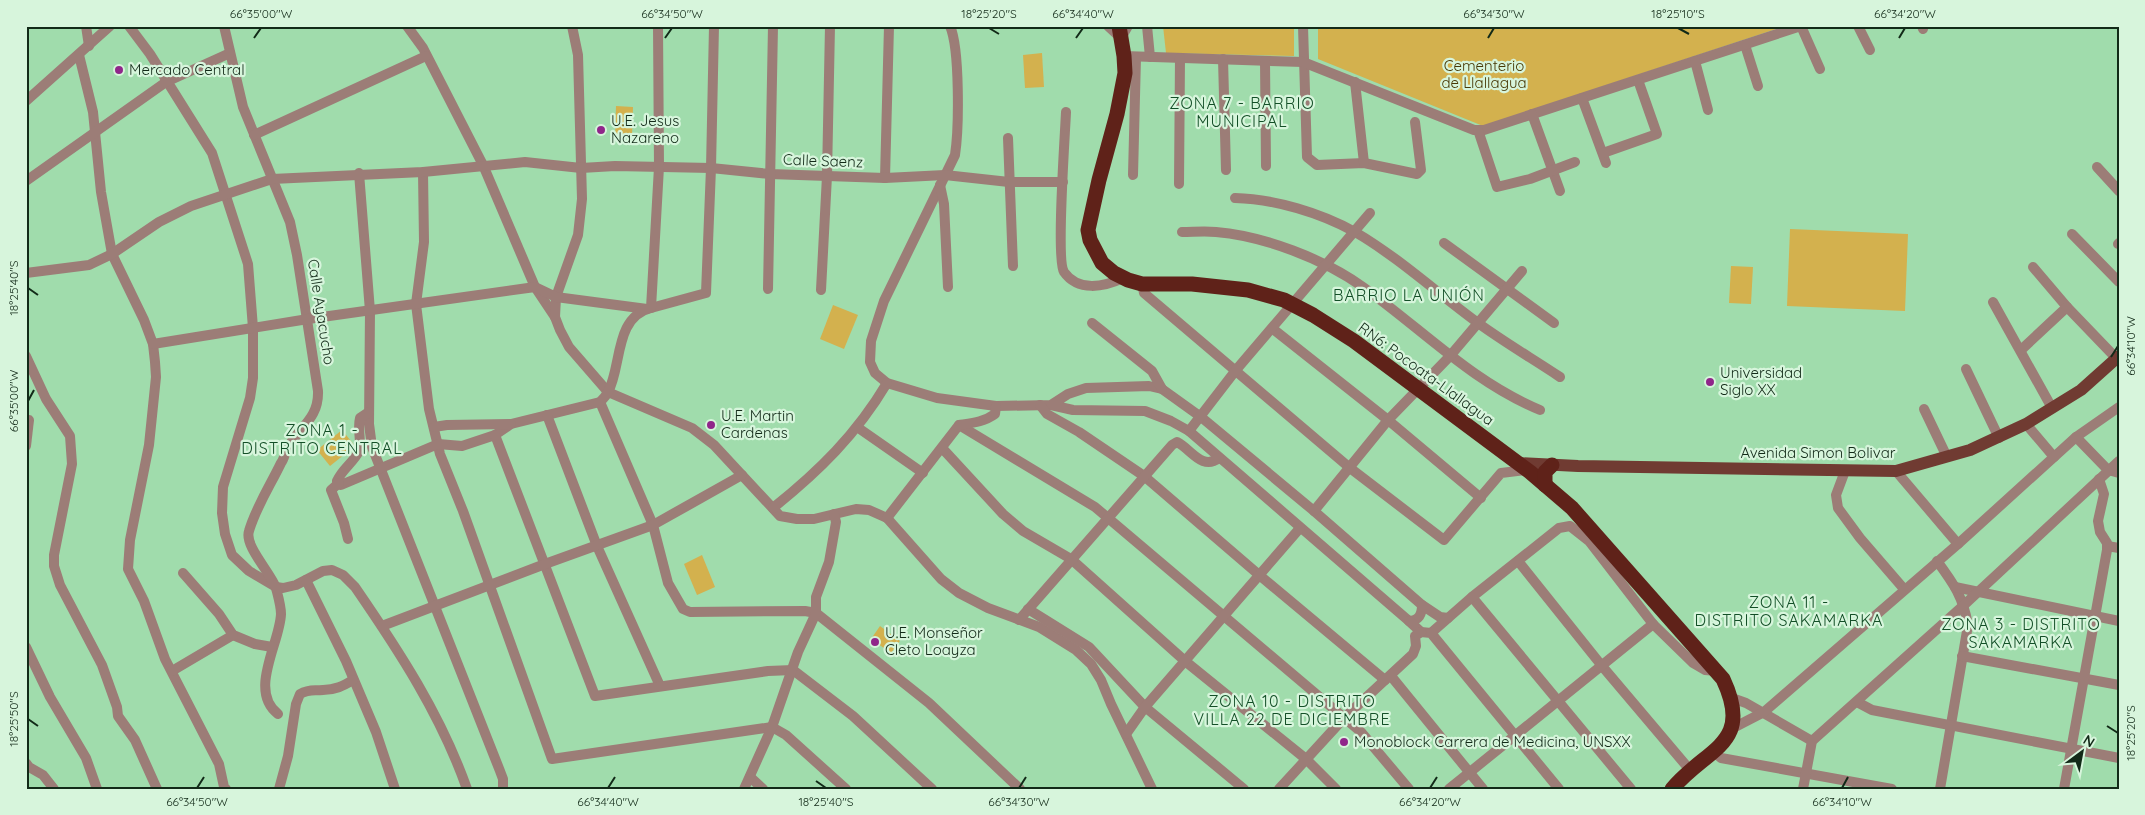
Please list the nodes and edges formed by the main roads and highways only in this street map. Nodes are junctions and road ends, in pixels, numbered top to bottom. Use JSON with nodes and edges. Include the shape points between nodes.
{"nodes":[{"id":1,"x":1118,"y":28,"type":"edge"},
{"id":2,"x":2117,"y":357,"type":"edge"},
{"id":3,"x":1552,"y":465,"type":"junction"},
{"id":4,"x":1521,"y":466,"type":"junction"},
{"id":5,"x":1545,"y":485,"type":"junction"},
{"id":6,"x":1672,"y":788,"type":"edge"}],
"edges":[{"from":1,"to":4,"type":"highway","name":"RN6: Pocoata-Llallagua","via":[[1130,56],[1088,230],[1102,263],[1123,278],[1142,284],[1192,284],[1248,290],[1293,304],[1354,341]]},
{"from":2,"to":3,"type":"main road","name":"Avenida Simon Bolivar","via":[[2082,390],[1999,438],[1896,471]]},
{"from":3,"to":4,"type":"main road","name":"Avenida Simon Bolivar"},
{"from":3,"to":5,"type":"highway","via":[[1545,472]]},
{"from":4,"to":5,"type":"highway","name":"RN6: Pocoata-Llallagua"},
{"from":5,"to":6,"type":"highway","name":"RN6: Pocoata-Llallagua","via":[[1586,523],[1716,671],[1732,698],[1732,728],[1725,741]]}]}
